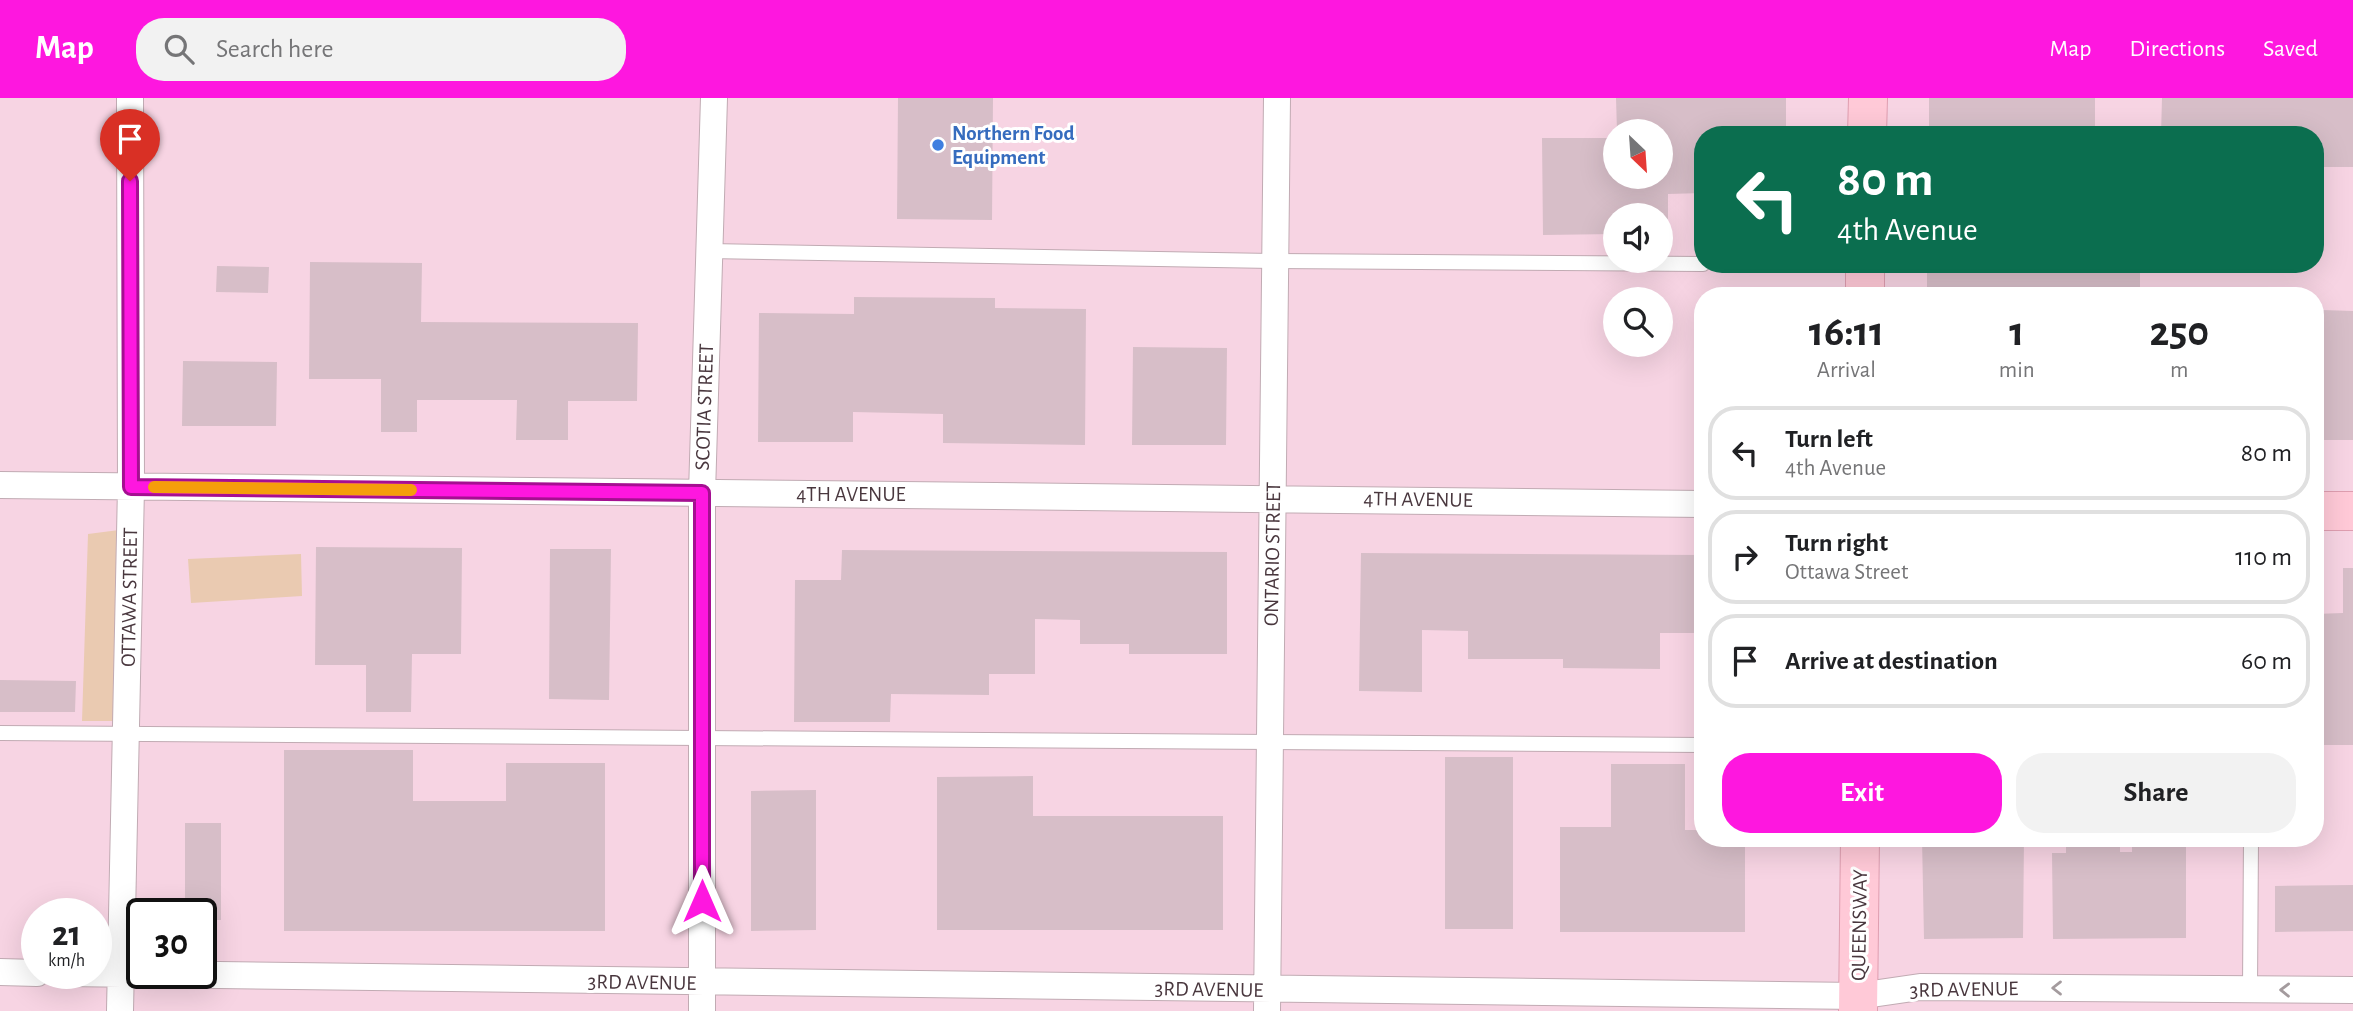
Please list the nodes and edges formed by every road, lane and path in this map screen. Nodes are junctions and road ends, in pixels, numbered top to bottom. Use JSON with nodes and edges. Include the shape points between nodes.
{"nodes":[{"id":1,"x":130,"y":98,"type":"edge"},
{"id":2,"x":714,"y":98,"type":"edge"},
{"id":3,"x":1277,"y":98,"type":"edge"},
{"id":4,"x":1868,"y":98,"type":"edge"},
{"id":5,"x":1867,"y":126,"type":"edge"},
{"id":6,"x":709,"y":251,"type":"junction"},
{"id":7,"x":1276,"y":261,"type":"junction"},
{"id":8,"x":1694,"y":264,"type":"edge"},
{"id":9,"x":0,"y":485,"type":"edge"},
{"id":10,"x":131,"y":487,"type":"junction"},
{"id":11,"x":702,"y":493,"type":"junction"},
{"id":12,"x":1272,"y":497,"type":"junction"},
{"id":13,"x":1694,"y":503,"type":"edge"},
{"id":14,"x":2324,"y":511,"type":"edge"},
{"id":15,"x":2353,"y":511,"type":"edge"},
{"id":16,"x":0,"y":733,"type":"edge"},
{"id":17,"x":126,"y":734,"type":"junction"},
{"id":18,"x":702,"y":738,"type":"junction"},
{"id":19,"x":1270,"y":742,"type":"junction"},
{"id":20,"x":1694,"y":745,"type":"edge"},
{"id":21,"x":1860,"y":847,"type":"edge"},
{"id":22,"x":2252,"y":847,"type":"edge"},
{"id":23,"x":0,"y":972,"type":"edge"},
{"id":24,"x":21,"y":973,"type":"edge"},
{"id":25,"x":112,"y":974,"type":"edge"},
{"id":26,"x":121,"y":974,"type":"junction"},
{"id":27,"x":702,"y":983,"type":"junction"},
{"id":28,"x":2250,"y":989,"type":"junction"},
{"id":29,"x":2353,"y":990,"type":"edge"},
{"id":30,"x":1267,"y":1000,"type":"edge"},
{"id":31,"x":1858,"y":1004,"type":"edge"},
{"id":32,"x":120,"y":1011,"type":"edge"},
{"id":33,"x":702,"y":1011,"type":"edge"}],
"edges":[{"from":1,"to":10,"type":"street","name":"OTTAWA STREET"},
{"from":2,"to":6,"type":"street","name":"SCOTIA STREET"},
{"from":3,"to":7,"type":"street","name":"ONTARIO STREET"},
{"from":4,"to":5,"type":"main road"},
{"from":6,"to":7,"type":"lane"},
{"from":6,"to":11,"type":"street","name":"SCOTIA STREET"},
{"from":7,"to":8,"type":"lane"},
{"from":7,"to":12,"type":"street","name":"ONTARIO STREET"},
{"from":9,"to":10,"type":"street","name":"4TH AVENUE"},
{"from":10,"to":11,"type":"street","name":"4TH AVENUE"},
{"from":10,"to":17,"type":"street","name":"OTTAWA STREET"},
{"from":11,"to":12,"type":"street","name":"4TH AVENUE"},
{"from":11,"to":18,"type":"street","name":"SCOTIA STREET"},
{"from":12,"to":13,"type":"street","name":"4TH AVENUE"},
{"from":12,"to":19,"type":"street","name":"ONTARIO STREET"},
{"from":14,"to":15,"type":"main road"},
{"from":16,"to":17,"type":"lane"},
{"from":17,"to":18,"type":"lane"},
{"from":17,"to":26,"type":"street","name":"OTTAWA STREET"},
{"from":18,"to":19,"type":"lane"},
{"from":18,"to":27,"type":"street","name":"SCOTIA STREET"},
{"from":19,"to":20,"type":"lane"},
{"from":19,"to":30,"type":"street","name":"ONTARIO STREET"},
{"from":21,"to":31,"type":"main road","name":"QUEENSWAY"},
{"from":22,"to":28,"type":"lane"},
{"from":23,"to":24,"type":"street"},
{"from":25,"to":26,"type":"street","name":"3RD AVENUE"},
{"from":26,"to":27,"type":"street","name":"3RD AVENUE"},
{"from":26,"to":32,"type":"street","name":"OTTAWA STREET"},
{"from":27,"to":30,"type":"street","name":"3RD AVENUE"},
{"from":27,"to":33,"type":"street","name":"SCOTIA STREET"},
{"from":29,"to":28,"type":"street","name":"3RD AVENUE","one_way":true},
{"from":28,"to":31,"type":"street","name":"3RD AVENUE","one_way":true,"via":[[1920,987]]},
{"from":30,"to":31,"type":"street","name":"3RD AVENUE"}]}
